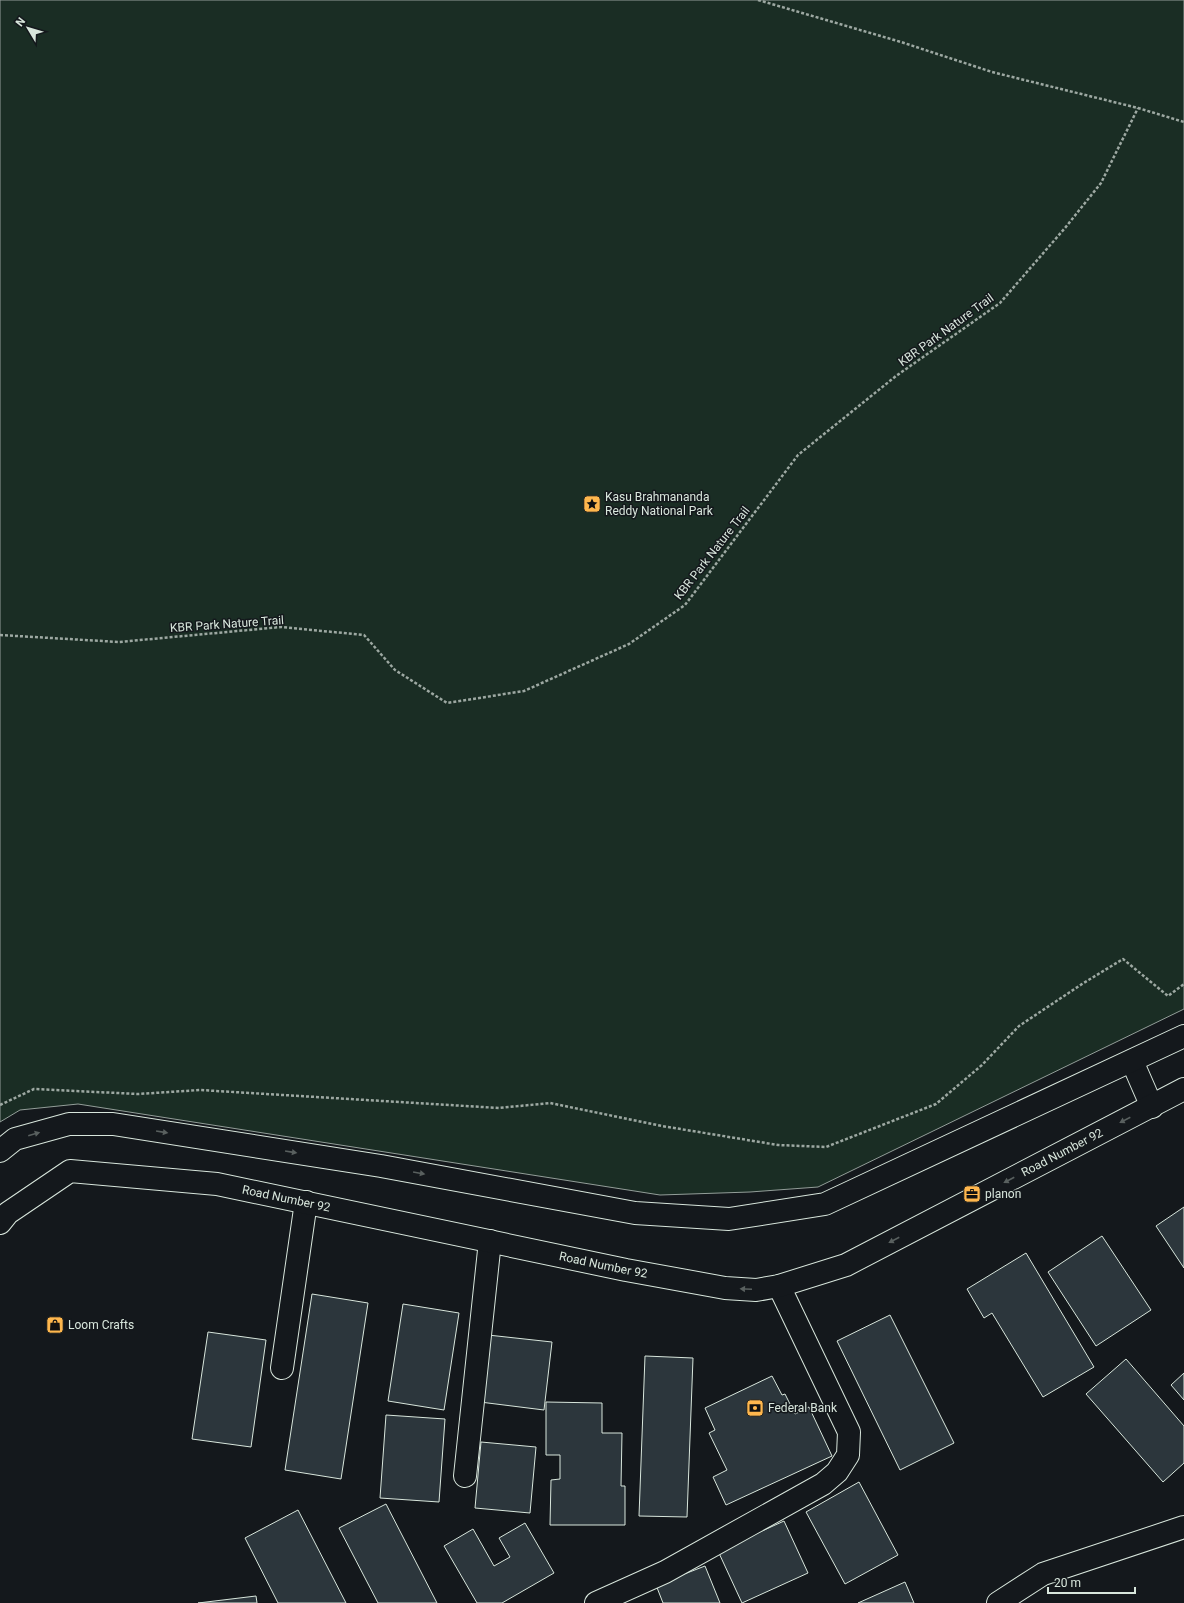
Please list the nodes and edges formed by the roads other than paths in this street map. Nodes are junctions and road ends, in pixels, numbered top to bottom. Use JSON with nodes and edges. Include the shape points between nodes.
{"nodes":[{"id":1,"x":1184,"y":1036,"type":"edge"},
{"id":2,"x":1132,"y":1061,"type":"junction"},
{"id":3,"x":1184,"y":1089,"type":"edge"},
{"id":4,"x":1152,"y":1107,"type":"junction"},
{"id":5,"x":0,"y":1151,"type":"edge"},
{"id":6,"x":306,"y":1202,"type":"junction"},
{"id":7,"x":0,"y":1223,"type":"edge"},
{"id":8,"x":490,"y":1241,"type":"junction"},
{"id":9,"x":779,"y":1286,"type":"junction"},
{"id":10,"x":282,"y":1368,"type":"dead end"},
{"id":11,"x":465,"y":1476,"type":"dead end"},
{"id":12,"x":1184,"y":1526,"type":"edge"},
{"id":13,"x":596,"y":1603,"type":"edge"},
{"id":14,"x":998,"y":1603,"type":"edge"}],
"edges":[{"from":1,"to":2,"type":"main road"},
{"from":2,"to":4,"type":"main road"},
{"from":5,"to":2,"type":"main road","one_way":true,"via":[[15,1139],[69,1124],[112,1124],[381,1166],[635,1213],[729,1219],[825,1204]]},
{"from":3,"to":4,"type":"main road","name":"Road Number 92"},
{"from":4,"to":9,"type":"main road","name":"Road Number 92","one_way":true,"via":[[846,1265]]},
{"from":6,"to":7,"type":"main road","name":"Road Number 92","via":[[217,1184],[70,1171],[8,1213]]},
{"from":6,"to":8,"type":"main road","name":"Road Number 92"},
{"from":6,"to":10,"type":"main road"},
{"from":9,"to":8,"type":"main road","name":"Road Number 92","one_way":true,"via":[[756,1290],[725,1288]]},
{"from":8,"to":11,"type":"main road"},
{"from":9,"to":13,"type":"main road","via":[[849,1432],[848,1455],[837,1472],[823,1484],[665,1572]]},
{"from":12,"to":14,"type":"main road","via":[[1043,1574]]}]}
